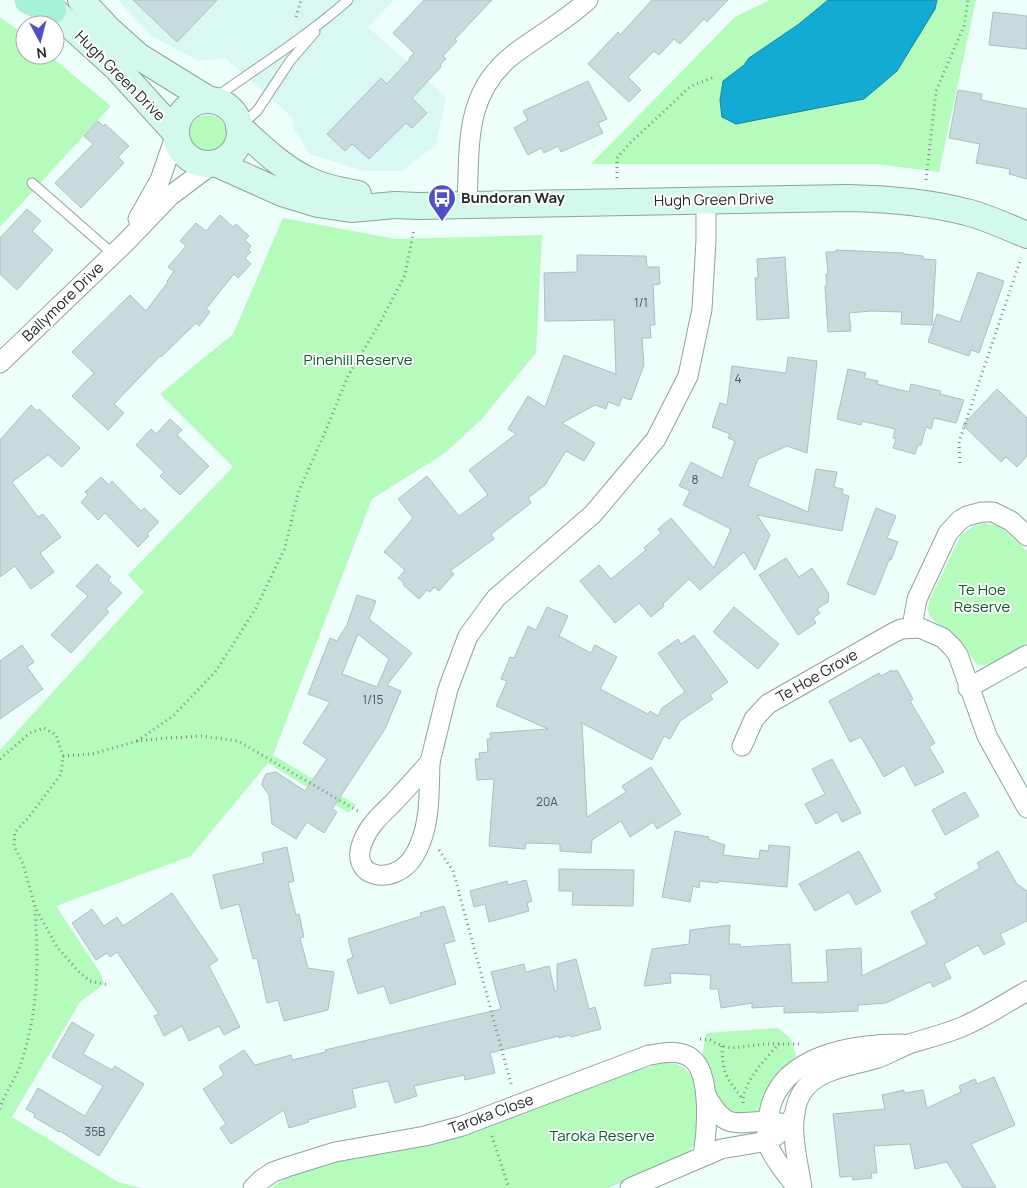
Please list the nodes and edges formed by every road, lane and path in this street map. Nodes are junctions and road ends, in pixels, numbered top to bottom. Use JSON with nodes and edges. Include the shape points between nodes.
{"nodes":[{"id":1,"x":81,"y":0,"type":"edge"},
{"id":2,"x":301,"y":0,"type":"edge"},
{"id":3,"x":348,"y":0,"type":"edge"},
{"id":4,"x":588,"y":0,"type":"edge"},
{"id":5,"x":968,"y":0,"type":"edge"},
{"id":6,"x":41,"y":3,"type":"edge"},
{"id":7,"x":296,"y":17,"type":"dead end"},
{"id":8,"x":321,"y":24,"type":"junction"},
{"id":9,"x":712,"y":78,"type":"dead end"},
{"id":10,"x":211,"y":100,"type":"junction"},
{"id":11,"x":239,"y":127,"type":"junction"},
{"id":12,"x":176,"y":133,"type":"junction"},
{"id":13,"x":214,"y":163,"type":"junction"},
{"id":14,"x":32,"y":183,"type":"dead end"},
{"id":15,"x":706,"y":200,"type":"junction"},
{"id":16,"x":616,"y":202,"type":"junction"},
{"id":17,"x":924,"y":203,"type":"junction"},
{"id":18,"x":467,"y":204,"type":"junction"},
{"id":19,"x":407,"y":205,"type":"junction"},
{"id":20,"x":1025,"y":242,"type":"edge"},
{"id":21,"x":119,"y":248,"type":"junction"},
{"id":22,"x":0,"y":363,"type":"edge"},
{"id":23,"x":960,"y":464,"type":"dead end"},
{"id":24,"x":1027,"y":536,"type":"edge"},
{"id":25,"x":912,"y":628,"type":"junction"},
{"id":26,"x":1027,"y":655,"type":"edge"},
{"id":27,"x":968,"y":688,"type":"junction"},
{"id":28,"x":137,"y":741,"type":"junction"},
{"id":29,"x":742,"y":746,"type":"dead end"},
{"id":30,"x":63,"y":756,"type":"junction"},
{"id":31,"x":0,"y":759,"type":"edge"},
{"id":32,"x":430,"y":762,"type":"junction"},
{"id":33,"x":1027,"y":808,"type":"edge"},
{"id":34,"x":375,"y":821,"type":"junction"},
{"id":35,"x":424,"y":829,"type":"junction"},
{"id":36,"x":35,"y":907,"type":"junction"},
{"id":37,"x":109,"y":985,"type":"dead end"},
{"id":38,"x":1027,"y":992,"type":"edge"},
{"id":39,"x":696,"y":1039,"type":"dead end"},
{"id":40,"x":778,"y":1044,"type":"junction"},
{"id":41,"x":805,"y":1044,"type":"dead end"},
{"id":42,"x":909,"y":1044,"type":"junction"},
{"id":43,"x":722,"y":1046,"type":"junction"},
{"id":44,"x":705,"y":1094,"type":"junction"},
{"id":45,"x":743,"y":1098,"type":"junction"},
{"id":46,"x":518,"y":1105,"type":"junction"},
{"id":47,"x":0,"y":1109,"type":"edge"},
{"id":48,"x":486,"y":1118,"type":"junction"},
{"id":49,"x":768,"y":1121,"type":"junction"},
{"id":50,"x":743,"y":1124,"type":"junction"},
{"id":51,"x":792,"y":1126,"type":"junction"},
{"id":52,"x":767,"y":1141,"type":"junction"},
{"id":53,"x":703,"y":1156,"type":"junction"},
{"id":54,"x":254,"y":1188,"type":"edge"},
{"id":55,"x":509,"y":1188,"type":"edge"},
{"id":56,"x":630,"y":1188,"type":"edge"},
{"id":57,"x":797,"y":1188,"type":"edge"},
{"id":58,"x":802,"y":1188,"type":"edge"}],
"edges":[{"from":1,"to":10,"type":"main road","name":"Hugh Green Drive","via":[[138,56]]},
{"from":2,"to":7,"type":"path"},
{"from":3,"to":8,"type":"lane"},
{"from":4,"to":18,"type":"street","via":[[502,64],[484,88],[472,118]]},
{"from":5,"to":17,"type":"path","via":[[964,26],[936,91]]},
{"from":6,"to":12,"type":"main road","name":"Hugh Green Drive","via":[[118,69]]},
{"from":8,"to":10,"type":"lane"},
{"from":8,"to":11,"type":"lane","via":[[257,111]]},
{"from":9,"to":16,"type":"path","via":[[691,86],[617,158]]},
{"from":10,"to":11,"type":"main road","via":[[230,109]]},
{"from":10,"to":12,"type":"main road","via":[[188,107],[178,121]]},
{"from":11,"to":13,"type":"main road","via":[[239,138],[232,152]]},
{"from":11,"to":19,"type":"main road","name":"Hugh Green Drive","via":[[285,166],[310,181],[327,188]]},
{"from":12,"to":13,"type":"main road","via":[[186,155],[196,162]]},
{"from":12,"to":21,"type":"street","name":"Ballymore Drive","via":[[160,180]]},
{"from":13,"to":19,"type":"main road","name":"Hugh Green Drive","via":[[282,193],[318,204],[351,208]]},
{"from":13,"to":21,"type":"street","name":"Ballymore Drive","via":[[170,196]]},
{"from":14,"to":21,"type":"lane"},
{"from":15,"to":16,"type":"main road","name":"Hugh Green Drive"},
{"from":15,"to":17,"type":"main road","name":"Hugh Green Drive","via":[[886,198]]},
{"from":15,"to":32,"type":"street","via":[[702,310],[688,376],[656,439],[593,514],[496,598],[468,636],[448,690]]},
{"from":16,"to":18,"type":"main road","name":"Hugh Green Drive"},
{"from":17,"to":20,"type":"main road","name":"Hugh Green Drive","via":[[967,212]]},
{"from":18,"to":19,"type":"main road","name":"Hugh Green Drive"},
{"from":19,"to":28,"type":"path","via":[[405,275],[348,376],[298,493],[285,548],[256,608],[216,671],[173,716]]},
{"from":20,"to":23,"type":"path","via":[[959,442]]},
{"from":21,"to":22,"type":"street","name":"Ballymore Drive"},
{"from":24,"to":25,"type":"street","via":[[1011,521],[993,512],[982,512],[960,520],[948,533],[917,599]]},
{"from":25,"to":27,"type":"street","via":[[936,634],[949,642],[958,655]]},
{"from":25,"to":29,"type":"street","name":"Te Hoe Grove","via":[[891,634],[768,704],[754,719]]},
{"from":26,"to":27,"type":"street"},
{"from":27,"to":33,"type":"street","via":[[987,736]]},
{"from":28,"to":30,"type":"path","via":[[92,754]]},
{"from":28,"to":34,"type":"path","via":[[202,736],[238,741]]},
{"from":30,"to":31,"type":"path","via":[[56,736],[44,728],[30,733]]},
{"from":30,"to":36,"type":"path","via":[[61,774],[15,832],[14,846],[23,864]]},
{"from":32,"to":34,"type":"street"},
{"from":32,"to":35,"type":"street","via":[[428,817]]},
{"from":34,"to":35,"type":"street","via":[[362,842],[360,853],[364,868],[378,875],[394,874],[407,865]]},
{"from":35,"to":46,"type":"path","via":[[453,872]]},
{"from":36,"to":37,"type":"path","via":[[57,947],[78,971],[90,981]]},
{"from":36,"to":47,"type":"path","via":[[38,951],[34,1013],[21,1065]]},
{"from":38,"to":42,"type":"street","via":[[966,1025]]},
{"from":39,"to":43,"type":"path","via":[[710,1040]]},
{"from":40,"to":41,"type":"path"},
{"from":40,"to":43,"type":"path"},
{"from":40,"to":45,"type":"path","via":[[754,1074]]},
{"from":42,"to":49,"type":"street","via":[[875,1044],[809,1061],[788,1076],[780,1087],[773,1099]]},
{"from":42,"to":51,"type":"street","via":[[822,1075],[810,1083],[797,1103]]},
{"from":43,"to":45,"type":"path","via":[[725,1075]]},
{"from":44,"to":46,"type":"street","name":"Taroka Close","via":[[697,1063],[684,1054],[662,1053],[649,1055]]},
{"from":44,"to":50,"type":"street","name":"Taroka Close","via":[[726,1120]]},
{"from":44,"to":53,"type":"street","name":"Taroka Close","via":[[707,1127]]},
{"from":45,"to":50,"type":"path"},
{"from":46,"to":48,"type":"street","name":"Taroka Close"},
{"from":48,"to":54,"type":"street","name":"Taroka Close","via":[[424,1136],[335,1152],[273,1172]]},
{"from":48,"to":55,"type":"path"},
{"from":49,"to":50,"type":"street","name":"Taroka Close"},
{"from":49,"to":51,"type":"street","name":"Taroka Close"},
{"from":49,"to":52,"type":"street"},
{"from":51,"to":52,"type":"street"},
{"from":51,"to":58,"type":"street"},
{"from":52,"to":53,"type":"street","via":[[720,1149]]},
{"from":52,"to":57,"type":"street"},
{"from":53,"to":56,"type":"street"}]}
